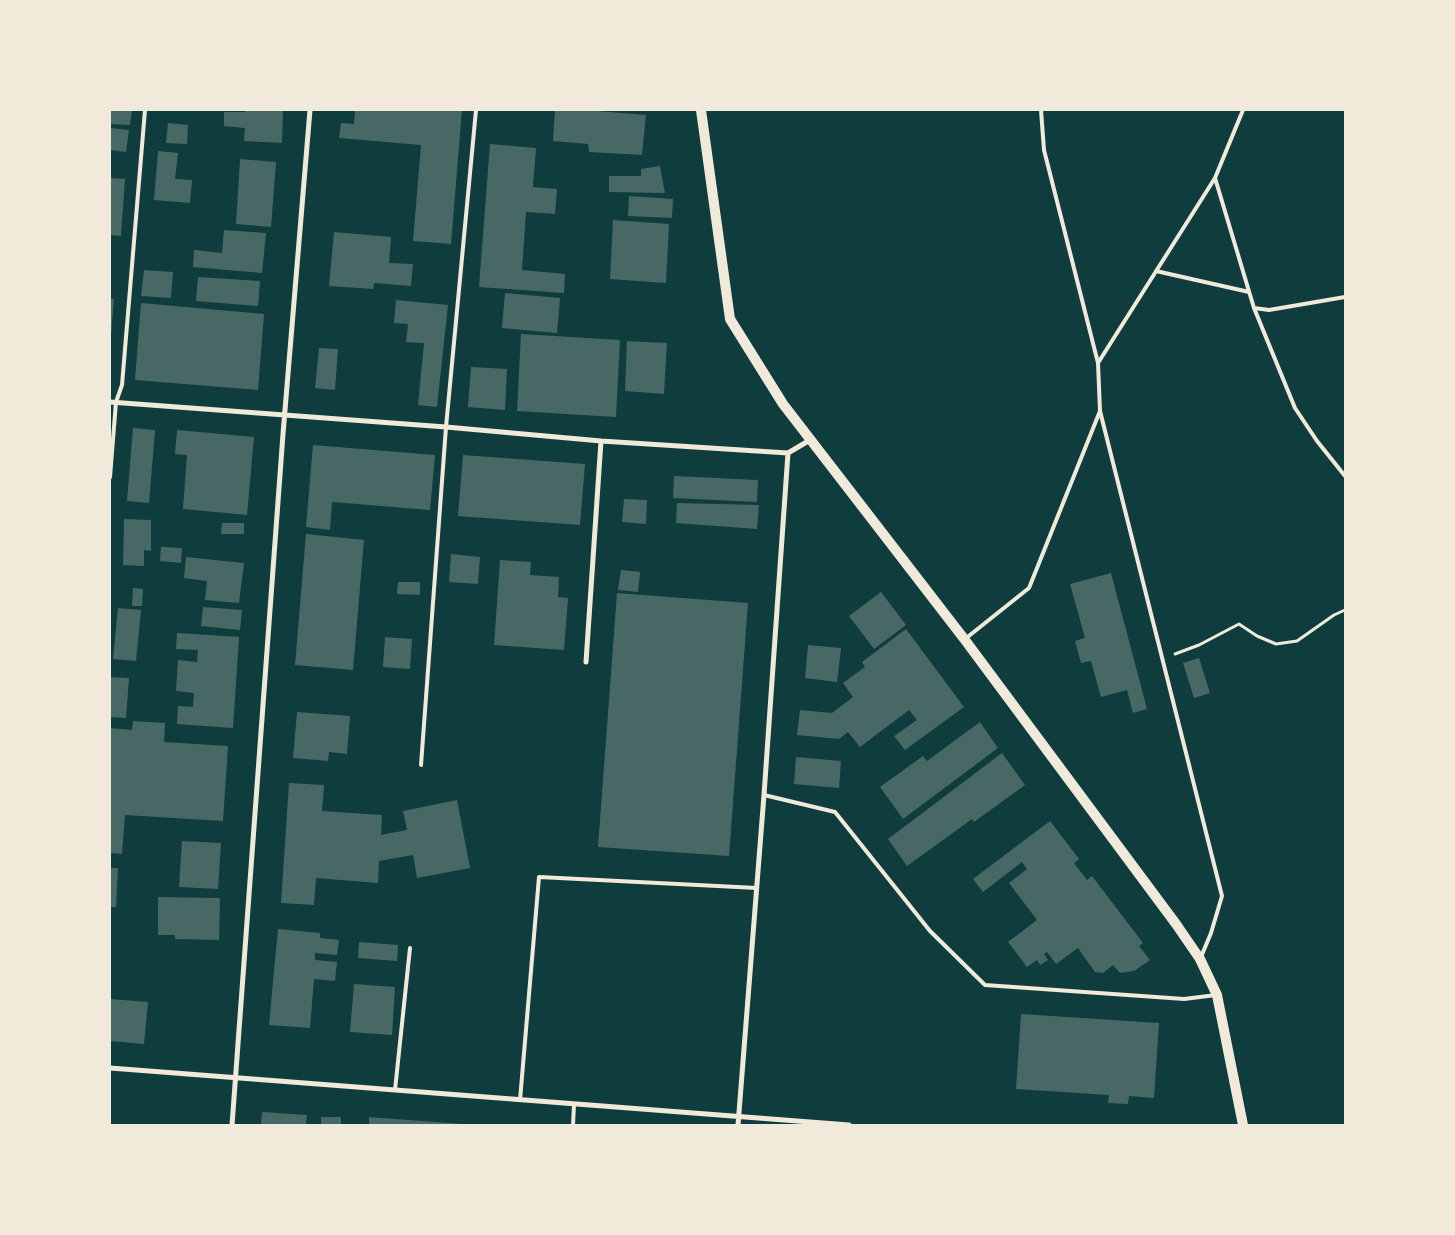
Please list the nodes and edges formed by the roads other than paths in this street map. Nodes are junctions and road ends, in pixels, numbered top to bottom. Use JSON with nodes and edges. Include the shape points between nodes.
{"nodes":[{"id":1,"x":145,"y":110,"type":"edge"},
{"id":2,"x":310,"y":110,"type":"edge"},
{"id":3,"x":476,"y":110,"type":"edge"},
{"id":4,"x":701,"y":110,"type":"edge"},
{"id":5,"x":1041,"y":110,"type":"edge"},
{"id":6,"x":1243,"y":110,"type":"edge"},
{"id":7,"x":1215,"y":178,"type":"junction"},
{"id":8,"x":1156,"y":271,"type":"junction"},
{"id":9,"x":1248,"y":292,"type":"junction"},
{"id":10,"x":1345,"y":296,"type":"edge"},
{"id":11,"x":1254,"y":308,"type":"junction"},
{"id":12,"x":1098,"y":363,"type":"junction"},
{"id":13,"x":110,"y":402,"type":"edge"},
{"id":14,"x":116,"y":402,"type":"junction"},
{"id":15,"x":1100,"y":411,"type":"junction"},
{"id":16,"x":285,"y":416,"type":"junction"},
{"id":17,"x":446,"y":427,"type":"junction"},
{"id":18,"x":810,"y":440,"type":"junction"},
{"id":19,"x":601,"y":442,"type":"junction"},
{"id":20,"x":788,"y":453,"type":"junction"},
{"id":21,"x":1345,"y":476,"type":"edge"},
{"id":22,"x":110,"y":477,"type":"edge"},
{"id":23,"x":965,"y":640,"type":"junction"},
{"id":24,"x":586,"y":662,"type":"dead end"},
{"id":25,"x":421,"y":765,"type":"dead end"},
{"id":26,"x":764,"y":795,"type":"junction"},
{"id":27,"x":757,"y":888,"type":"junction"},
{"id":28,"x":410,"y":948,"type":"dead end"},
{"id":29,"x":1200,"y":959,"type":"junction"},
{"id":30,"x":1217,"y":995,"type":"junction"},
{"id":31,"x":110,"y":1068,"type":"edge"},
{"id":32,"x":234,"y":1078,"type":"junction"},
{"id":33,"x":395,"y":1090,"type":"junction"},
{"id":34,"x":520,"y":1100,"type":"junction"},
{"id":35,"x":574,"y":1105,"type":"junction"},
{"id":36,"x":739,"y":1116,"type":"junction"},
{"id":37,"x":232,"y":1125,"type":"edge"},
{"id":38,"x":573,"y":1125,"type":"edge"},
{"id":39,"x":738,"y":1125,"type":"edge"},
{"id":40,"x":849,"y":1125,"type":"edge"},
{"id":41,"x":1243,"y":1125,"type":"edge"}],
"edges":[{"from":1,"to":14,"type":"lane","via":[[122,385]]},
{"from":2,"to":16,"type":"street"},
{"from":3,"to":17,"type":"lane"},
{"from":4,"to":18,"type":"main road","via":[[730,319],[783,404]]},
{"from":5,"to":12,"type":"lane","via":[[1044,150]]},
{"from":6,"to":7,"type":"lane"},
{"from":7,"to":8,"type":"lane"},
{"from":7,"to":9,"type":"lane"},
{"from":8,"to":9,"type":"lane"},
{"from":8,"to":12,"type":"lane"},
{"from":9,"to":11,"type":"lane"},
{"from":10,"to":11,"type":"lane","via":[[1269,310]]},
{"from":11,"to":21,"type":"lane","via":[[1295,408]]},
{"from":12,"to":15,"type":"lane"},
{"from":13,"to":14,"type":"street"},
{"from":14,"to":16,"type":"street"},
{"from":14,"to":22,"type":"lane"},
{"from":15,"to":23,"type":"lane","via":[[1029,588]]},
{"from":15,"to":29,"type":"lane","via":[[1222,896],[1212,933]]},
{"from":16,"to":17,"type":"street"},
{"from":16,"to":32,"type":"street"},
{"from":17,"to":19,"type":"street"},
{"from":17,"to":25,"type":"lane"},
{"from":18,"to":20,"type":"street"},
{"from":18,"to":23,"type":"main road"},
{"from":19,"to":20,"type":"street"},
{"from":19,"to":24,"type":"street"},
{"from":20,"to":26,"type":"street"},
{"from":23,"to":29,"type":"main road"},
{"from":26,"to":27,"type":"street"},
{"from":26,"to":30,"type":"lane","via":[[835,812],[930,931],[985,985],[1184,999]]},
{"from":27,"to":34,"type":"lane","via":[[539,877]]},
{"from":27,"to":36,"type":"street"},
{"from":28,"to":33,"type":"lane"},
{"from":29,"to":30,"type":"main road"},
{"from":30,"to":41,"type":"main road"},
{"from":31,"to":32,"type":"street"},
{"from":32,"to":33,"type":"street"},
{"from":32,"to":37,"type":"street"},
{"from":33,"to":34,"type":"street"},
{"from":34,"to":35,"type":"street"},
{"from":35,"to":36,"type":"street"},
{"from":35,"to":38,"type":"lane"},
{"from":36,"to":39,"type":"street"},
{"from":36,"to":40,"type":"street"}]}
